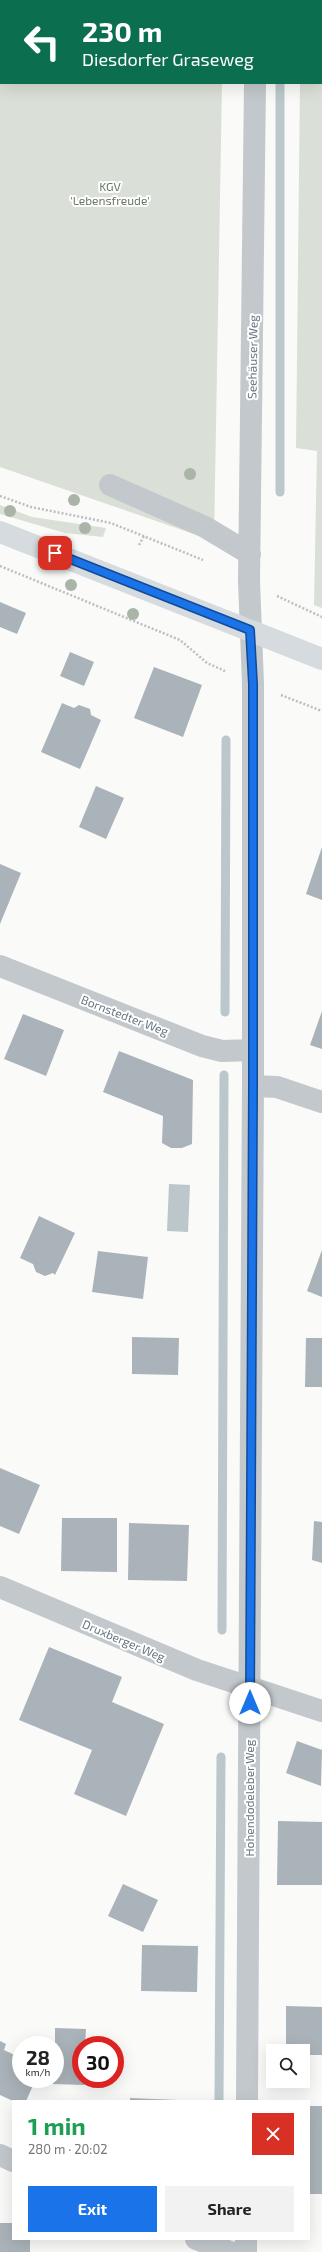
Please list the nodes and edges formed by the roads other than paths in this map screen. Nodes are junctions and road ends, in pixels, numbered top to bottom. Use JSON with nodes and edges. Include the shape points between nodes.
{"nodes":[{"id":1,"x":254,"y":84,"type":"edge"},
{"id":2,"x":110,"y":485,"type":"dead end"},
{"id":3,"x":0,"y":532,"type":"edge"},
{"id":4,"x":250,"y":554,"type":"junction"},
{"id":5,"x":250,"y":630,"type":"junction"},
{"id":6,"x":322,"y":659,"type":"edge"},
{"id":7,"x":0,"y":966,"type":"edge"},
{"id":8,"x":253,"y":1050,"type":"junction"},
{"id":9,"x":253,"y":1086,"type":"junction"},
{"id":10,"x":322,"y":1102,"type":"edge"},
{"id":11,"x":0,"y":1587,"type":"edge"},
{"id":12,"x":250,"y":1687,"type":"junction"},
{"id":13,"x":322,"y":1711,"type":"edge"},
{"id":14,"x":247,"y":2100,"type":"edge"},
{"id":15,"x":0,"y":2156,"type":"edge"},
{"id":16,"x":12,"y":2161,"type":"edge"},
{"id":17,"x":199,"y":2240,"type":"edge"},
{"id":18,"x":246,"y":2240,"type":"edge"},
{"id":19,"x":230,"y":2252,"type":"edge"},
{"id":20,"x":246,"y":2252,"type":"edge"}],
"edges":[{"from":1,"to":4,"type":"street","name":"Seehäuser Weg"},
{"from":2,"to":4,"type":"street","via":[[205,527]]},
{"from":3,"to":5,"type":"main road"},
{"from":4,"to":5,"type":"street","name":"Seehäuser Weg"},
{"from":5,"to":6,"type":"main road"},
{"from":5,"to":8,"type":"street","name":"Hohendodeleber Weg","via":[[253,684]]},
{"from":7,"to":8,"type":"street","name":"Bornstedter Weg","via":[[202,1046],[222,1051]]},
{"from":8,"to":9,"type":"street","name":"Hohendodeleber Weg"},
{"from":9,"to":10,"type":"street","via":[[277,1088]]},
{"from":9,"to":12,"type":"street","name":"Hohendodeleber Weg"},
{"from":11,"to":12,"type":"street","name":"Druxberger Weg","via":[[196,1670]]},
{"from":12,"to":13,"type":"street","name":"Druxberger Weg"},
{"from":12,"to":14,"type":"street","name":"Hohendodeleber Weg"},
{"from":15,"to":16,"type":"street"},
{"from":17,"to":19,"type":"street"},
{"from":18,"to":20,"type":"street"}]}
